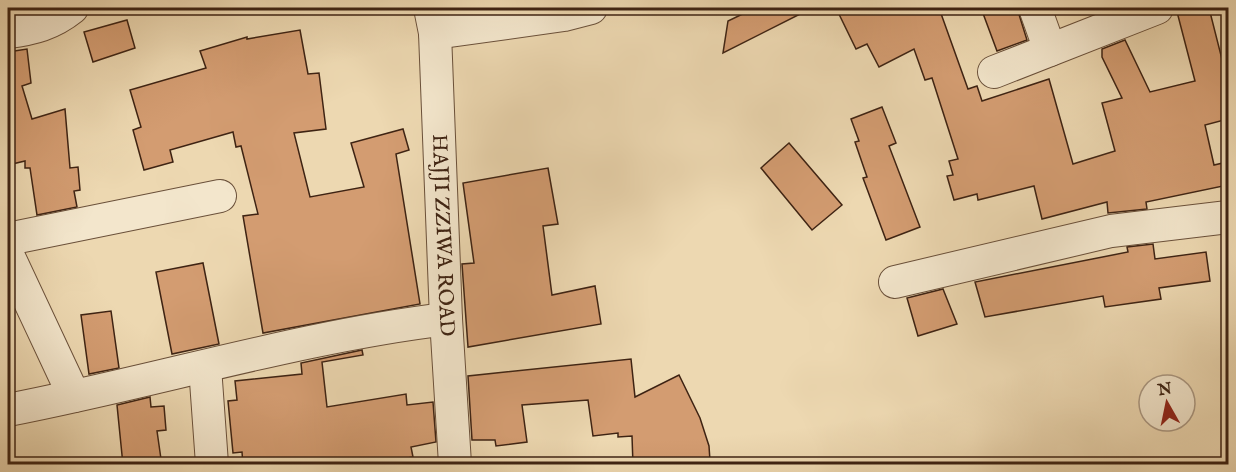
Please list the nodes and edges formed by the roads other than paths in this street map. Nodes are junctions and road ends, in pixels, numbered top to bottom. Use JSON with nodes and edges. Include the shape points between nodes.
{"nodes":[{"id":1,"x":72,"y":8,"type":"edge"},
{"id":2,"x":591,"y":8,"type":"edge"},
{"id":3,"x":1035,"y":8,"type":"edge"},
{"id":4,"x":1157,"y":8,"type":"edge"},
{"id":5,"x":432,"y":20,"type":"edge"},
{"id":6,"x":8,"y":32,"type":"edge"},
{"id":7,"x":1050,"y":50,"type":"junction"},
{"id":8,"x":994,"y":72,"type":"dead end"},
{"id":9,"x":220,"y":196,"type":"dead end"},
{"id":10,"x":1228,"y":217,"type":"edge"},
{"id":11,"x":8,"y":239,"type":"edge"},
{"id":12,"x":8,"y":255,"type":"edge"},
{"id":13,"x":895,"y":282,"type":"dead end"},
{"id":14,"x":446,"y":319,"type":"junction"},
{"id":15,"x":205,"y":367,"type":"junction"},
{"id":16,"x":74,"y":396,"type":"junction"},
{"id":17,"x":8,"y":410,"type":"edge"},
{"id":18,"x":212,"y":465,"type":"edge"},
{"id":19,"x":455,"y":465,"type":"edge"}],
"edges":[{"from":1,"to":6,"type":"street","via":[[37,29]]},
{"from":2,"to":5,"type":"street","via":[[553,17]]},
{"from":3,"to":7,"type":"street"},
{"from":4,"to":7,"type":"street"},
{"from":5,"to":14,"type":"street","name":"HAJJI ZZIWA ROAD"},
{"from":7,"to":8,"type":"street"},
{"from":9,"to":11,"type":"street"},
{"from":10,"to":13,"type":"street","via":[[1111,231]]},
{"from":12,"to":16,"type":"street"},
{"from":14,"to":15,"type":"street","via":[[384,327]]},
{"from":14,"to":19,"type":"street","name":"HAJJI ZZIWA ROAD"},
{"from":15,"to":16,"type":"street"},
{"from":15,"to":18,"type":"street"},
{"from":16,"to":17,"type":"street"}]}
